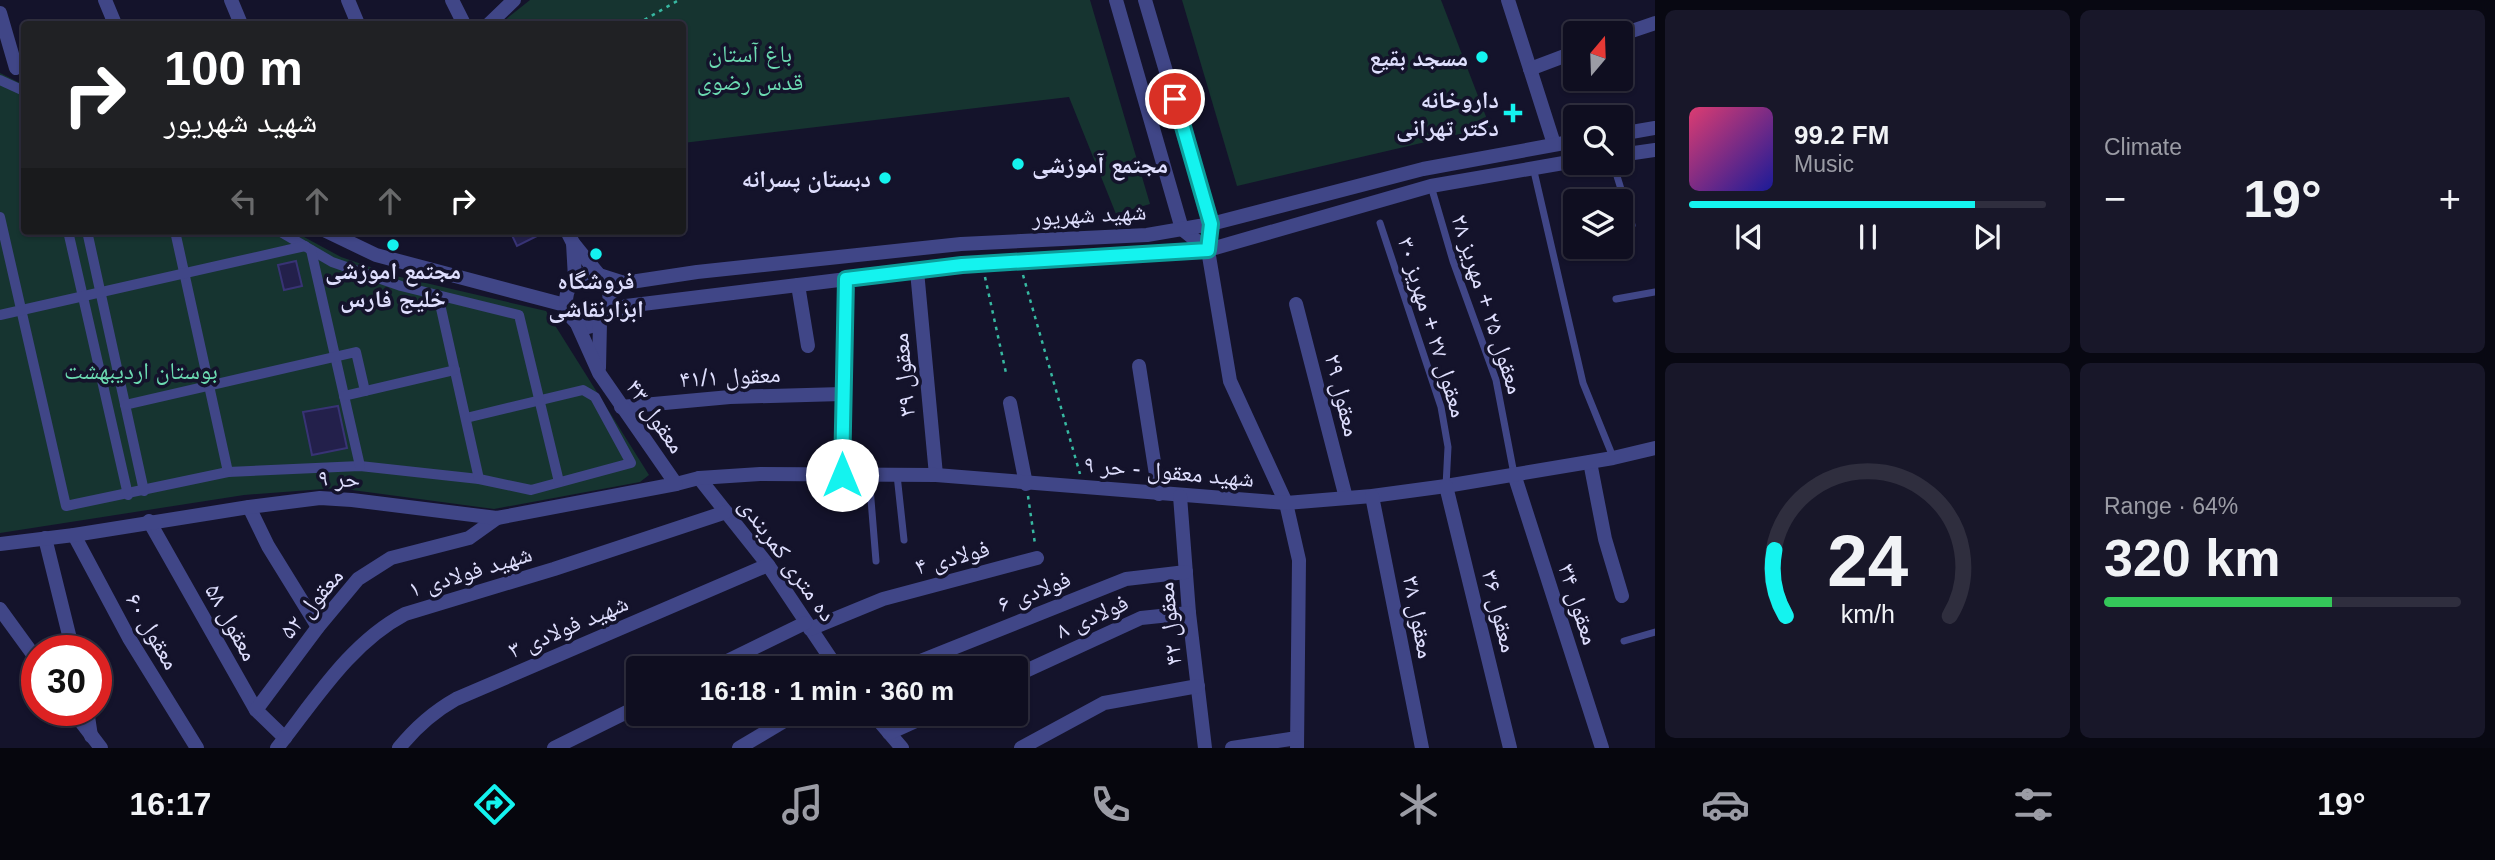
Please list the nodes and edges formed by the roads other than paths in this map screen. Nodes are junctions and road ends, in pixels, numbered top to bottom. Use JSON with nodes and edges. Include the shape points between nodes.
{"nodes":[{"id":1,"x":105,"y":0,"type":"edge"},
{"id":2,"x":231,"y":0,"type":"edge"},
{"id":3,"x":348,"y":0,"type":"edge"},
{"id":4,"x":452,"y":0,"type":"edge"},
{"id":5,"x":514,"y":0,"type":"edge"},
{"id":6,"x":1115,"y":0,"type":"edge"},
{"id":7,"x":1145,"y":0,"type":"edge"},
{"id":8,"x":1508,"y":0,"type":"edge"},
{"id":9,"x":0,"y":13,"type":"edge"},
{"id":10,"x":114,"y":21,"type":"edge"},
{"id":11,"x":240,"y":21,"type":"edge"},
{"id":12,"x":357,"y":21,"type":"edge"},
{"id":13,"x":462,"y":21,"type":"edge"},
{"id":14,"x":492,"y":21,"type":"edge"},
{"id":15,"x":1655,"y":23,"type":"edge"},
{"id":16,"x":1633,"y":31,"type":"edge"},
{"id":17,"x":1563,"y":57,"type":"edge"},
{"id":18,"x":0,"y":61,"type":"edge"},
{"id":19,"x":1530,"y":69,"type":"junction"},
{"id":20,"x":20,"y":70,"type":"edge"},
{"id":21,"x":0,"y":80,"type":"edge"},
{"id":22,"x":21,"y":90,"type":"edge"},
{"id":23,"x":1655,"y":128,"type":"edge"},
{"id":24,"x":1633,"y":132,"type":"edge"},
{"id":25,"x":1563,"y":143,"type":"edge"},
{"id":26,"x":1554,"y":144,"type":"junction"},
{"id":27,"x":1655,"y":150,"type":"edge"},
{"id":28,"x":1633,"y":153,"type":"edge"},
{"id":29,"x":1563,"y":163,"type":"edge"},
{"id":30,"x":1533,"y":167,"type":"junction"},
{"id":31,"x":1431,"y":186,"type":"junction"},
{"id":32,"x":0,"y":217,"type":"edge"},
{"id":33,"x":1380,"y":223,"type":"dead end"},
{"id":34,"x":1211,"y":224,"type":"junction"},
{"id":35,"x":1182,"y":229,"type":"junction"},
{"id":36,"x":69,"y":235,"type":"edge"},
{"id":37,"x":89,"y":235,"type":"edge"},
{"id":38,"x":176,"y":235,"type":"edge"},
{"id":39,"x":286,"y":235,"type":"edge"},
{"id":40,"x":334,"y":235,"type":"edge"},
{"id":41,"x":570,"y":237,"type":"edge"},
{"id":42,"x":308,"y":248,"type":"junction"},
{"id":43,"x":1208,"y":250,"type":"junction"},
{"id":44,"x":917,"y":271,"type":"junction"},
{"id":45,"x":184,"y":273,"type":"junction"},
{"id":46,"x":599,"y":275,"type":"junction"},
{"id":47,"x":575,"y":278,"type":"junction"},
{"id":48,"x":846,"y":279,"type":"junction"},
{"id":49,"x":798,"y":285,"type":"junction"},
{"id":50,"x":101,"y":292,"type":"junction"},
{"id":51,"x":1655,"y":292,"type":"edge"},
{"id":52,"x":438,"y":295,"type":"junction"},
{"id":53,"x":83,"y":296,"type":"junction"},
{"id":54,"x":1616,"y":299,"type":"dead end"},
{"id":55,"x":1296,"y":304,"type":"dead end"},
{"id":56,"x":565,"y":305,"type":"junction"},
{"id":57,"x":21,"y":310,"type":"junction"},
{"id":58,"x":0,"y":315,"type":"edge"},
{"id":59,"x":603,"y":319,"type":"junction"},
{"id":60,"x":577,"y":324,"type":"junction"},
{"id":61,"x":808,"y":346,"type":"dead end"},
{"id":62,"x":335,"y":357,"type":"junction"},
{"id":63,"x":1139,"y":366,"type":"dead end"},
{"id":64,"x":455,"y":370,"type":"junction"},
{"id":65,"x":599,"y":373,"type":"junction"},
{"id":66,"x":209,"y":386,"type":"junction"},
{"id":67,"x":365,"y":391,"type":"junction"},
{"id":68,"x":842,"y":394,"type":"junction"},
{"id":69,"x":344,"y":396,"type":"junction"},
{"id":70,"x":539,"y":400,"type":"junction"},
{"id":71,"x":1010,"y":402,"type":"dead end"},
{"id":72,"x":125,"y":405,"type":"junction"},
{"id":73,"x":621,"y":407,"type":"junction"},
{"id":74,"x":466,"y":418,"type":"junction"},
{"id":75,"x":1655,"y":448,"type":"edge"},
{"id":76,"x":1613,"y":458,"type":"junction"},
{"id":77,"x":1590,"y":462,"type":"junction"},
{"id":78,"x":360,"y":466,"type":"junction"},
{"id":79,"x":228,"y":472,"type":"junction"},
{"id":80,"x":1514,"y":474,"type":"junction"},
{"id":81,"x":842,"y":475,"type":"junction"},
{"id":82,"x":869,"y":475,"type":"junction"},
{"id":83,"x":897,"y":475,"type":"junction"},
{"id":84,"x":936,"y":475,"type":"junction"},
{"id":85,"x":699,"y":478,"type":"junction"},
{"id":86,"x":479,"y":479,"type":"junction"},
{"id":87,"x":559,"y":482,"type":"junction"},
{"id":88,"x":676,"y":484,"type":"junction"},
{"id":89,"x":1026,"y":484,"type":"junction"},
{"id":90,"x":1446,"y":485,"type":"junction"},
{"id":91,"x":144,"y":491,"type":"junction"},
{"id":92,"x":1159,"y":494,"type":"junction"},
{"id":93,"x":128,"y":495,"type":"junction"},
{"id":94,"x":1181,"y":496,"type":"junction"},
{"id":95,"x":1372,"y":496,"type":"junction"},
{"id":96,"x":1346,"y":498,"type":"junction"},
{"id":97,"x":1286,"y":503,"type":"junction"},
{"id":98,"x":249,"y":506,"type":"junction"},
{"id":99,"x":726,"y":512,"type":"junction"},
{"id":100,"x":497,"y":518,"type":"junction"},
{"id":101,"x":149,"y":521,"type":"junction"},
{"id":102,"x":74,"y":535,"type":"junction"},
{"id":103,"x":45,"y":538,"type":"junction"},
{"id":104,"x":904,"y":540,"type":"dead end"},
{"id":105,"x":0,"y":544,"type":"edge"},
{"id":106,"x":1037,"y":558,"type":"road end"},
{"id":107,"x":876,"y":561,"type":"dead end"},
{"id":108,"x":768,"y":565,"type":"junction"},
{"id":109,"x":1186,"y":572,"type":"junction"},
{"id":110,"x":1622,"y":596,"type":"dead end"},
{"id":111,"x":0,"y":609,"type":"edge"},
{"id":112,"x":1189,"y":612,"type":"junction"},
{"id":113,"x":807,"y":626,"type":"junction"},
{"id":114,"x":317,"y":627,"type":"junction"},
{"id":115,"x":1654,"y":634,"type":"edge"},
{"id":116,"x":69,"y":635,"type":"edge"},
{"id":117,"x":21,"y":638,"type":"edge"},
{"id":118,"x":1624,"y":641,"type":"dead end"},
{"id":119,"x":740,"y":656,"type":"edge"},
{"id":120,"x":829,"y":656,"type":"edge"},
{"id":121,"x":933,"y":656,"type":"edge"},
{"id":122,"x":1028,"y":670,"type":"edge"},
{"id":123,"x":1198,"y":686,"type":"junction"},
{"id":124,"x":256,"y":710,"type":"junction"},
{"id":125,"x":626,"y":712,"type":"edge"},
{"id":126,"x":84,"y":726,"type":"edge"},
{"id":127,"x":776,"y":726,"type":"edge"},
{"id":128,"x":882,"y":726,"type":"edge"},
{"id":129,"x":916,"y":726,"type":"edge"},
{"id":130,"x":96,"y":742,"type":"edge"},
{"id":131,"x":281,"y":743,"type":"edge"},
{"id":132,"x":894,"y":743,"type":"edge"},
{"id":133,"x":1297,"y":743,"type":"edge"},
{"id":134,"x":197,"y":748,"type":"edge"},
{"id":135,"x":399,"y":748,"type":"edge"},
{"id":136,"x":554,"y":748,"type":"edge"},
{"id":137,"x":739,"y":748,"type":"edge"},
{"id":138,"x":1021,"y":748,"type":"edge"},
{"id":139,"x":1205,"y":748,"type":"edge"},
{"id":140,"x":1232,"y":748,"type":"edge"},
{"id":141,"x":1422,"y":748,"type":"edge"},
{"id":142,"x":1510,"y":748,"type":"edge"},
{"id":143,"x":1602,"y":748,"type":"edge"}],
"edges":[{"from":1,"to":10,"type":"street"},
{"from":2,"to":11,"type":"street"},
{"from":3,"to":12,"type":"street"},
{"from":4,"to":13,"type":"street"},
{"from":5,"to":14,"type":"street"},
{"from":6,"to":35,"type":"street"},
{"from":7,"to":34,"type":"street"},
{"from":8,"to":19,"type":"street"},
{"from":9,"to":20,"type":"street"},
{"from":15,"to":16,"type":"street"},
{"from":17,"to":19,"type":"street"},
{"from":18,"to":20,"type":"street"},
{"from":19,"to":26,"type":"street"},
{"from":21,"to":22,"type":"street"},
{"from":23,"to":24,"type":"street"},
{"from":25,"to":26,"type":"street","name":"شهید شهریور"},
{"from":26,"to":34,"type":"street","name":"شهید شهریور","via":[[1423,169]]},
{"from":27,"to":28,"type":"street"},
{"from":29,"to":30,"type":"street","name":"شهید شهریور"},
{"from":30,"to":31,"type":"street","name":"شهید شهریور"},
{"from":30,"to":76,"type":"lane","via":[[1583,383]]},
{"from":31,"to":43,"type":"street","name":"شهید شهریور"},
{"from":31,"to":80,"type":"lane","name":"معقول ۲۵ + مهریز ۲۸","via":[[1496,380]]},
{"from":32,"to":57,"type":"street"},
{"from":33,"to":90,"type":"lane","name":"معقول ۲۷ + مهریز ۳۰","via":[[1441,407],[1448,447]]},
{"from":34,"to":35,"type":"street","name":"شهید شهریور"},
{"from":34,"to":43,"type":"street"},
{"from":35,"to":43,"type":"street"},
{"from":35,"to":46,"type":"street","name":"شهید شهریور","via":[[1147,235],[961,244],[624,283]]},
{"from":36,"to":53,"type":"street"},
{"from":37,"to":50,"type":"street"},
{"from":38,"to":45,"type":"street"},
{"from":39,"to":42,"type":"street"},
{"from":40,"to":56,"type":"street","via":[[376,255]]},
{"from":41,"to":46,"type":"street"},
{"from":41,"to":47,"type":"street"},
{"from":42,"to":45,"type":"street"},
{"from":42,"to":52,"type":"street","via":[[332,262]]},
{"from":42,"to":62,"type":"street"},
{"from":43,"to":44,"type":"street","name":"شهید شهریور"},
{"from":43,"to":97,"type":"street","via":[[1230,381]]},
{"from":44,"to":48,"type":"street","name":"شهید شهریور"},
{"from":44,"to":84,"type":"street","name":"معقول ۳۹"},
{"from":45,"to":50,"type":"street"},
{"from":45,"to":66,"type":"street"},
{"from":46,"to":47,"type":"street","via":[[591,272]]},
{"from":46,"to":59,"type":"street","via":[[610,295]]},
{"from":47,"to":56,"type":"street"},
{"from":48,"to":49,"type":"street","name":"شهید شهریور"},
{"from":48,"to":68,"type":"street"},
{"from":49,"to":59,"type":"street","name":"شهید شهریور","via":[[625,306]]},
{"from":49,"to":61,"type":"street"},
{"from":50,"to":53,"type":"street"},
{"from":50,"to":72,"type":"street"},
{"from":51,"to":54,"type":"lane"},
{"from":52,"to":64,"type":"street"},
{"from":52,"to":70,"type":"street","via":[[519,315]]},
{"from":53,"to":57,"type":"street"},
{"from":53,"to":93,"type":"street"},
{"from":55,"to":96,"type":"street","name":"معقول ۲۹"},
{"from":56,"to":60,"type":"street"},
{"from":57,"to":58,"type":"street"},
{"from":57,"to":93,"type":"street","via":[[66,506]]},
{"from":59,"to":60,"type":"street","via":[[585,328]]},
{"from":59,"to":65,"type":"street","name":"معقول ۴۳"},
{"from":60,"to":65,"type":"street","name":"معقول ۴۳"},
{"from":62,"to":66,"type":"street"},
{"from":62,"to":67,"type":"street","via":[[356,352]]},
{"from":62,"to":69,"type":"street"},
{"from":63,"to":92,"type":"street"},
{"from":64,"to":67,"type":"street"},
{"from":64,"to":74,"type":"street"},
{"from":65,"to":73,"type":"street","name":"معقول ۴۳"},
{"from":66,"to":72,"type":"street"},
{"from":66,"to":79,"type":"street"},
{"from":67,"to":69,"type":"street"},
{"from":68,"to":73,"type":"street","name":"معقول ۴۱/۱","via":[[730,397]]},
{"from":68,"to":81,"type":"street"},
{"from":69,"to":78,"type":"street"},
{"from":70,"to":74,"type":"street"},
{"from":70,"to":87,"type":"street"},
{"from":70,"to":87,"type":"street","via":[[583,390],[595,397],[631,463]]},
{"from":71,"to":89,"type":"street"},
{"from":72,"to":91,"type":"street"},
{"from":73,"to":88,"type":"street","name":"معقول ۴۳"},
{"from":74,"to":86,"type":"street"},
{"from":75,"to":76,"type":"street","name":"شهید معقول - حر ۹"},
{"from":76,"to":77,"type":"street","name":"شهید معقول - حر ۹"},
{"from":77,"to":80,"type":"street","name":"شهید معقول - حر ۹"},
{"from":77,"to":110,"type":"street"},
{"from":78,"to":79,"type":"street"},
{"from":78,"to":86,"type":"street"},
{"from":79,"to":91,"type":"street"},
{"from":80,"to":90,"type":"street","name":"شهید معقول - حر ۹"},
{"from":80,"to":143,"type":"street","name":"معقول ۳۴"},
{"from":81,"to":82,"type":"street","name":"شهید معقول - حر ۹"},
{"from":81,"to":85,"type":"street","name":"شهید معقول - حر ۹"},
{"from":82,"to":83,"type":"street","name":"شهید معقول - حر ۹"},
{"from":82,"to":107,"type":"lane"},
{"from":83,"to":84,"type":"street","name":"شهید معقول - حر ۹"},
{"from":83,"to":104,"type":"lane"},
{"from":84,"to":89,"type":"street","name":"شهید معقول - حر ۹"},
{"from":85,"to":88,"type":"street","name":"شهید معقول - حر ۹"},
{"from":85,"to":99,"type":"street","name":"ده متری کمربندی"},
{"from":86,"to":87,"type":"street","via":[[531,490]]},
{"from":88,"to":100,"type":"street","name":"حر ۹"},
{"from":89,"to":92,"type":"street","name":"شهید معقول - حر ۹"},
{"from":90,"to":95,"type":"street","name":"شهید معقول - حر ۹"},
{"from":90,"to":142,"type":"street","name":"معقول ۳۶"},
{"from":91,"to":93,"type":"street"},
{"from":92,"to":94,"type":"street","name":"شهید معقول - حر ۹"},
{"from":94,"to":97,"type":"street","name":"شهید معقول - حر ۹"},
{"from":94,"to":109,"type":"street","name":"معقول ۴۲"},
{"from":95,"to":96,"type":"street","name":"شهید معقول - حر ۹"},
{"from":95,"to":141,"type":"street","name":"معقول ۳۸"},
{"from":96,"to":97,"type":"street","name":"شهید معقول - حر ۹"},
{"from":97,"to":133,"type":"street","via":[[1299,560]]},
{"from":98,"to":100,"type":"street","name":"حر ۹","via":[[341,499]]},
{"from":98,"to":101,"type":"street","name":"حر ۹"},
{"from":98,"to":114,"type":"street"},
{"from":99,"to":108,"type":"street","name":"ده متری کمربندی"},
{"from":99,"to":131,"type":"street","name":"شهید فولادی ۱","via":[[405,614],[383,625],[354,652]]},
{"from":100,"to":114,"type":"street","name":"معقول ۵۲","via":[[469,538],[391,558],[358,579]]},
{"from":101,"to":102,"type":"street","name":"حر ۹"},
{"from":101,"to":124,"type":"street","name":"معقول ۵۸"},
{"from":102,"to":103,"type":"street","name":"حر ۹"},
{"from":102,"to":134,"type":"street","name":"معقول ۶۰","via":[[129,638]]},
{"from":103,"to":105,"type":"street","name":"حر ۹"},
{"from":103,"to":116,"type":"street"},
{"from":106,"to":113,"type":"street","name":"فولادی ۴","via":[[883,599]]},
{"from":108,"to":113,"type":"street","name":"ده متری کمربندی"},
{"from":108,"to":135,"type":"street","name":"شهید فولادی ۳","via":[[456,699],[434,712]]},
{"from":109,"to":112,"type":"street","name":"معقول ۴۲"},
{"from":109,"to":121,"type":"street","name":"فولادی ۶","via":[[1126,579]]},
{"from":111,"to":117,"type":"street"},
{"from":112,"to":122,"type":"street","name":"فولادی ۸","via":[[1141,618]]},
{"from":112,"to":123,"type":"street","name":"معقول ۴۲"},
{"from":113,"to":119,"type":"street","name":"فولادی ۴"},
{"from":113,"to":120,"type":"street","name":"ده متری کمربندی"},
{"from":114,"to":124,"type":"street","name":"معقول ۵۲"},
{"from":115,"to":118,"type":"lane"},
{"from":123,"to":138,"type":"street","via":[[1104,703]]},
{"from":123,"to":139,"type":"street","name":"معقول ۴۲"},
{"from":124,"to":131,"type":"street","name":"معقول ۵۸"},
{"from":125,"to":136,"type":"street"},
{"from":126,"to":130,"type":"street"},
{"from":127,"to":137,"type":"street"},
{"from":128,"to":132,"type":"street"},
{"from":129,"to":132,"type":"street"},
{"from":133,"to":140,"type":"street"}]}
